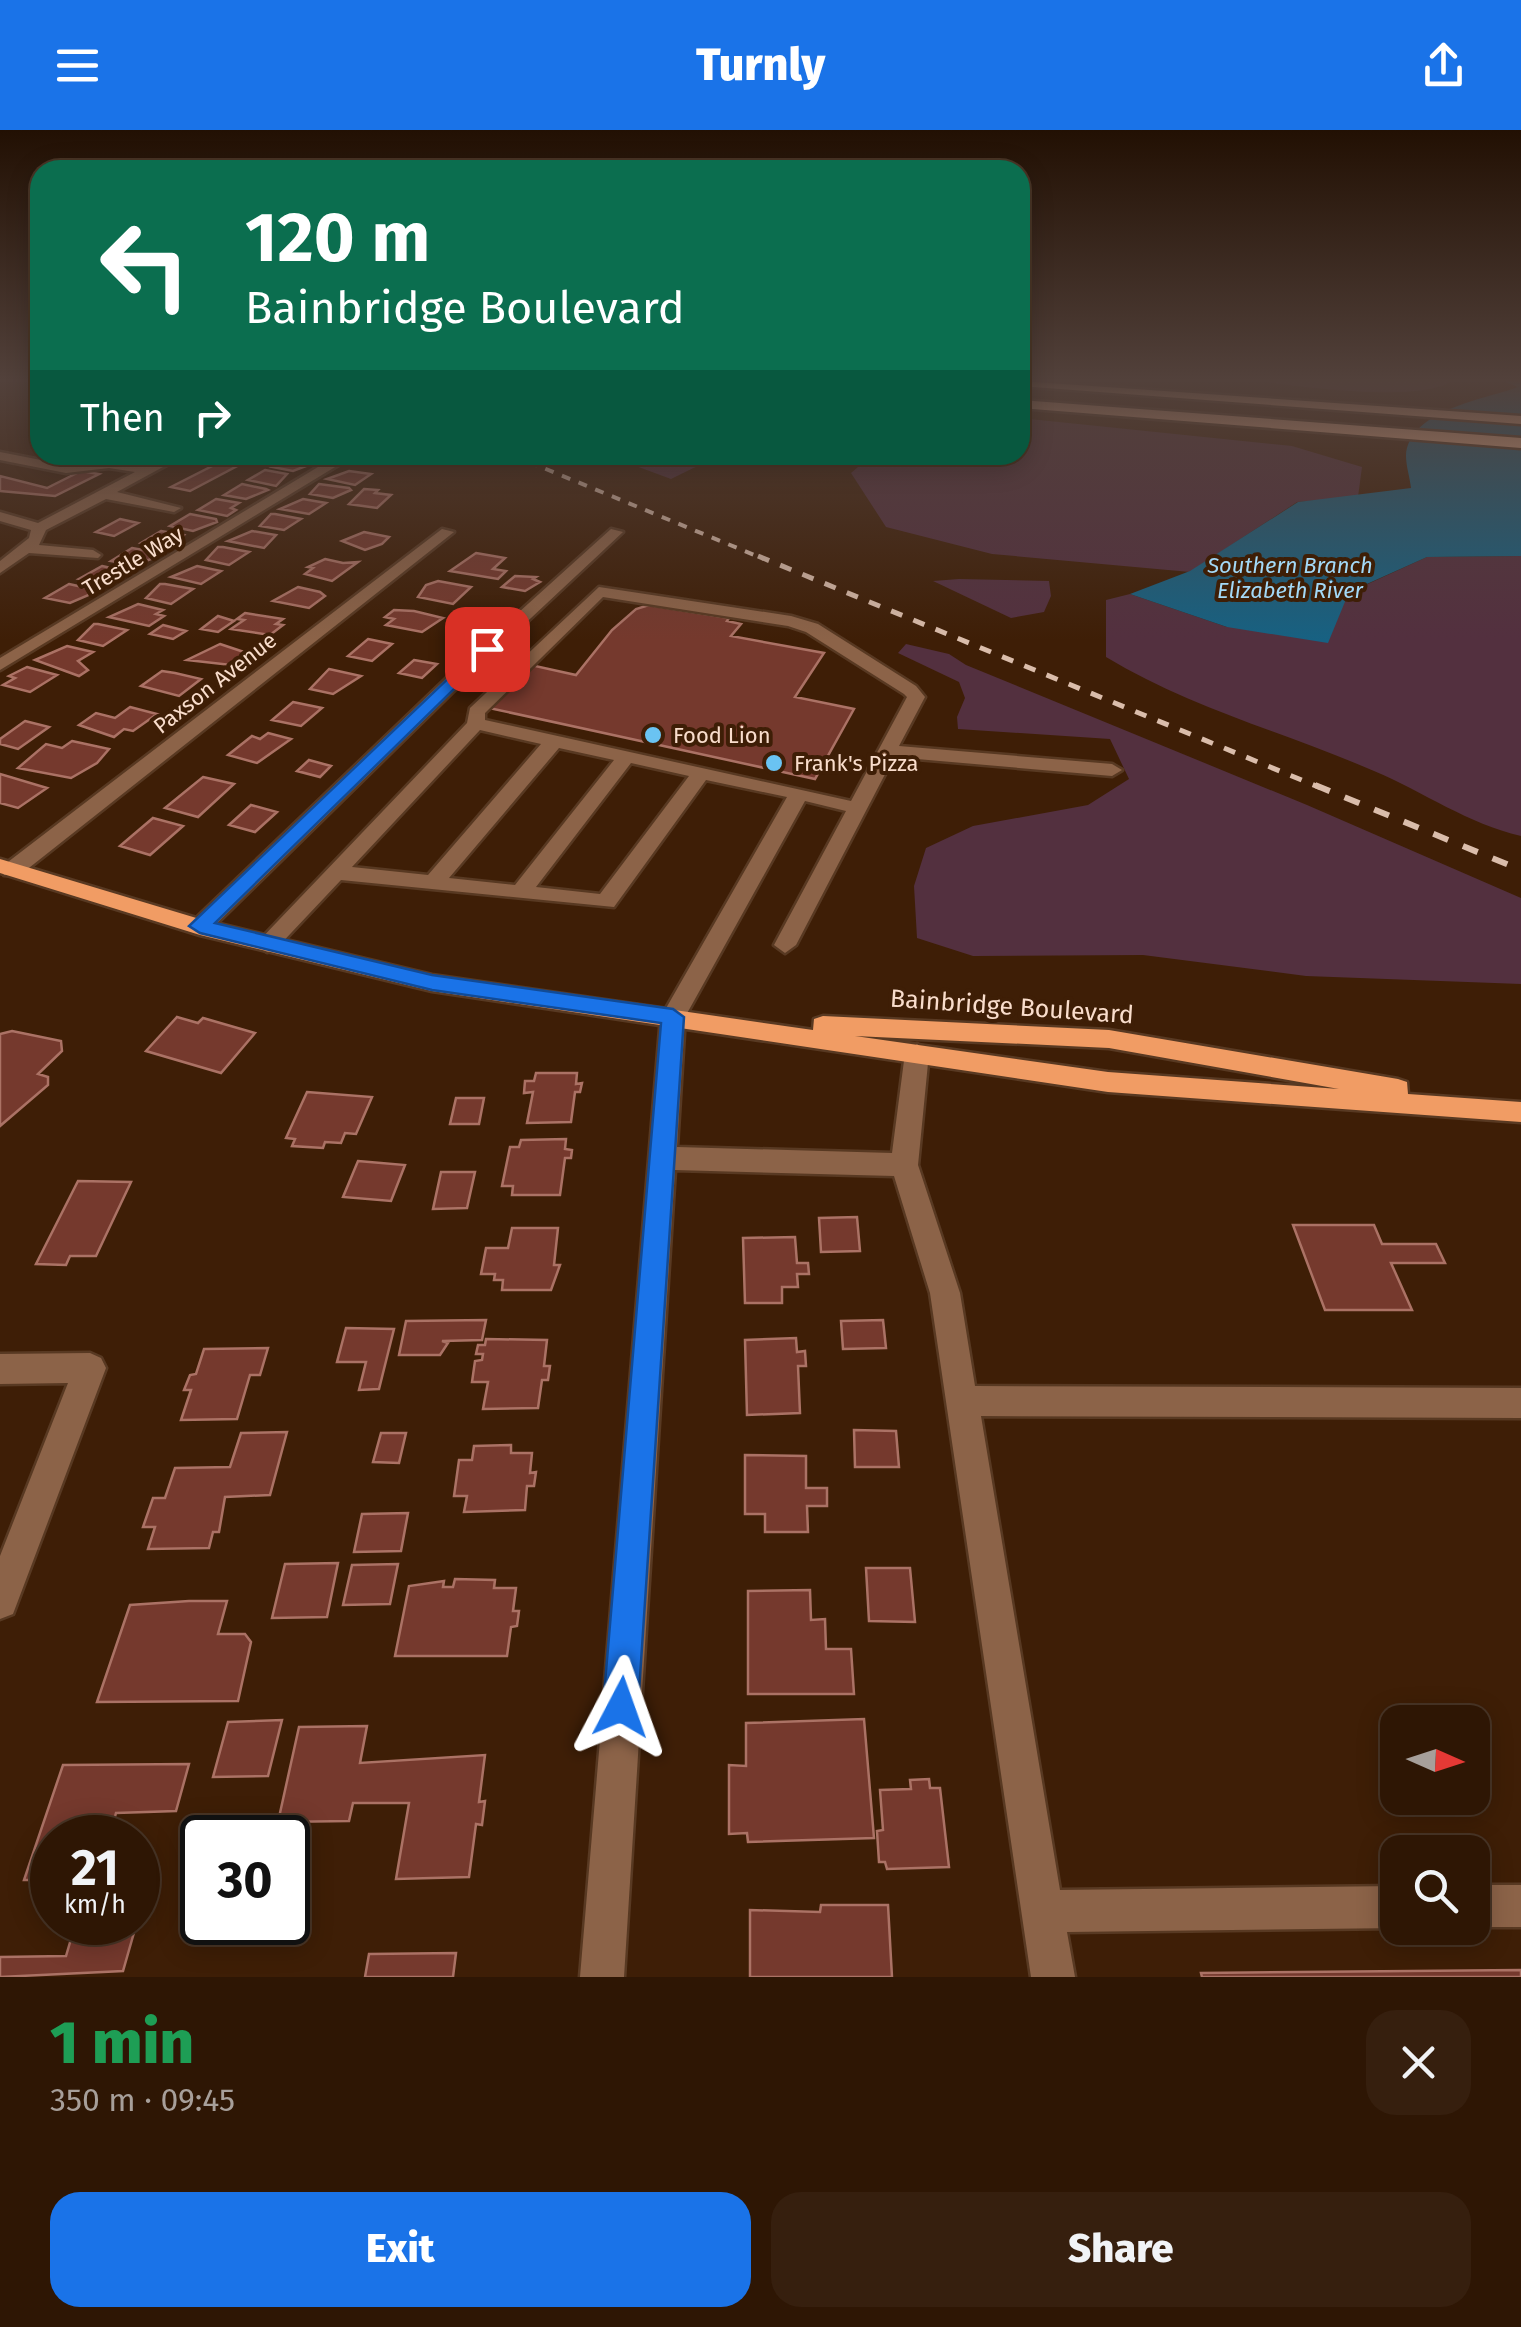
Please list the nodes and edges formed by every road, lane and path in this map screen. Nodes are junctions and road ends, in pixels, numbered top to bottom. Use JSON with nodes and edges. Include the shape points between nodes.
{"nodes":[{"id":1,"x":130,"y":467,"type":"edge"},
{"id":2,"x":155,"y":467,"type":"edge"},
{"id":3,"x":328,"y":467,"type":"edge"},
{"id":4,"x":150,"y":470,"type":"junction"},
{"id":5,"x":104,"y":494,"type":"junction"},
{"id":6,"x":174,"y":508,"type":"dead end"},
{"id":7,"x":0,"y":516,"type":"edge"},
{"id":8,"x":38,"y":528,"type":"junction"},
{"id":9,"x":447,"y":532,"type":"dead end"},
{"id":10,"x":616,"y":532,"type":"dead end"},
{"id":11,"x":29,"y":548,"type":"junction"},
{"id":12,"x":93,"y":555,"type":"dead end"},
{"id":13,"x":0,"y":568,"type":"edge"},
{"id":14,"x":0,"y":665,"type":"edge"},
{"id":15,"x":476,"y":724,"type":"junction"},
{"id":16,"x":554,"y":741,"type":"junction"},
{"id":17,"x":887,"y":752,"type":"junction"},
{"id":18,"x":626,"y":756,"type":"junction"},
{"id":19,"x":1112,"y":770,"type":"dead end"},
{"id":20,"x":701,"y":773,"type":"junction"},
{"id":21,"x":798,"y":794,"type":"junction"},
{"id":22,"x":858,"y":808,"type":"junction"},
{"id":23,"x":6,"y":868,"type":"edge"},
{"id":24,"x":335,"y":872,"type":"junction"},
{"id":25,"x":433,"y":883,"type":"junction"},
{"id":26,"x":520,"y":893,"type":"junction"},
{"id":27,"x":200,"y":926,"type":"junction"},
{"id":28,"x":267,"y":944,"type":"junction"},
{"id":29,"x":785,"y":945,"type":"dead end"},
{"id":30,"x":673,"y":1017,"type":"junction"},
{"id":31,"x":917,"y":1053,"type":"junction"},
{"id":32,"x":1521,"y":1111,"type":"edge"},
{"id":33,"x":660,"y":1158,"type":"junction"},
{"id":34,"x":904,"y":1165,"type":"junction"},
{"id":35,"x":0,"y":1369,"type":"edge"},
{"id":36,"x":963,"y":1401,"type":"junction"},
{"id":37,"x":1521,"y":1403,"type":"edge"},
{"id":38,"x":0,"y":1602,"type":"edge"},
{"id":39,"x":1490,"y":1906,"type":"edge"},
{"id":40,"x":1521,"y":1906,"type":"edge"},
{"id":41,"x":1380,"y":1907,"type":"edge"},
{"id":42,"x":1043,"y":1911,"type":"junction"},
{"id":43,"x":602,"y":1977,"type":"edge"},
{"id":44,"x":1054,"y":1977,"type":"edge"}],
"edges":[{"from":1,"to":4,"type":"street"},
{"from":2,"to":4,"type":"street"},
{"from":3,"to":14,"type":"street","name":"Trestle Way"},
{"from":4,"to":5,"type":"street"},
{"from":5,"to":6,"type":"street"},
{"from":5,"to":8,"type":"street"},
{"from":7,"to":8,"type":"street"},
{"from":8,"to":11,"type":"street"},
{"from":9,"to":23,"type":"street","name":"Paxson Avenue"},
{"from":10,"to":27,"type":"street"},
{"from":11,"to":12,"type":"street"},
{"from":11,"to":13,"type":"street"},
{"from":15,"to":16,"type":"street"},
{"from":15,"to":17,"type":"street","via":[[476,712],[599,592],[812,628],[916,697]]},
{"from":15,"to":24,"type":"street"},
{"from":16,"to":18,"type":"street"},
{"from":16,"to":25,"type":"street"},
{"from":17,"to":19,"type":"street"},
{"from":17,"to":22,"type":"street"},
{"from":18,"to":20,"type":"street"},
{"from":18,"to":26,"type":"street"},
{"from":20,"to":21,"type":"street"},
{"from":20,"to":26,"type":"street","via":[[606,902]]},
{"from":21,"to":22,"type":"street"},
{"from":21,"to":30,"type":"street"},
{"from":22,"to":29,"type":"street"},
{"from":23,"to":27,"type":"main road","name":"Bainbridge Boulevard"},
{"from":24,"to":25,"type":"street"},
{"from":24,"to":28,"type":"street"},
{"from":25,"to":26,"type":"street"},
{"from":27,"to":28,"type":"main road","name":"Bainbridge Boulevard"},
{"from":28,"to":30,"type":"main road","name":"Bainbridge Boulevard","via":[[432,982]]},
{"from":30,"to":31,"type":"main road","name":"Bainbridge Boulevard"},
{"from":30,"to":32,"type":"main road","name":"Bainbridge Boulevard","via":[[1109,1040]]},
{"from":30,"to":33,"type":"street"},
{"from":31,"to":32,"type":"main road","name":"Bainbridge Boulevard","via":[[1108,1082]]},
{"from":31,"to":34,"type":"street"},
{"from":33,"to":34,"type":"street"},
{"from":33,"to":43,"type":"street"},
{"from":34,"to":36,"type":"street","via":[[946,1293]]},
{"from":35,"to":38,"type":"street","via":[[90,1368]]},
{"from":36,"to":37,"type":"street"},
{"from":36,"to":42,"type":"street"},
{"from":39,"to":40,"type":"street"},
{"from":41,"to":42,"type":"street"},
{"from":42,"to":44,"type":"street"}]}
